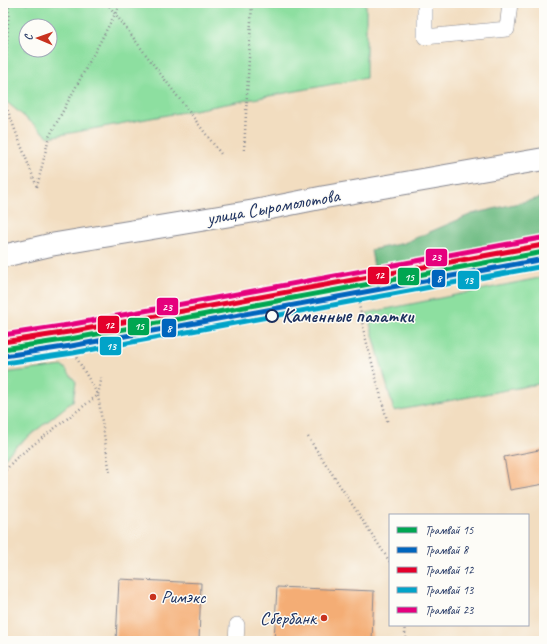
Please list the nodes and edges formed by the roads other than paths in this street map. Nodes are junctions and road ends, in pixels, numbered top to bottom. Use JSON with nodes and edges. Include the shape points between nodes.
{"nodes":[{"id":1,"x":425,"y":3,"type":"edge"},
{"id":2,"x":510,"y":3,"type":"edge"},
{"id":3,"x":544,"y":159,"type":"edge"},
{"id":4,"x":3,"y":256,"type":"edge"},
{"id":5,"x":237,"y":625,"type":"dead end"},
{"id":6,"x":236,"y":641,"type":"edge"}],
"edges":[{"from":1,"to":2,"type":"lane","via":[[425,37],[507,29]]},
{"from":3,"to":4,"type":"street","name":"улица Сыромолотова","via":[[50,245]]},
{"from":5,"to":6,"type":"lane"}]}
